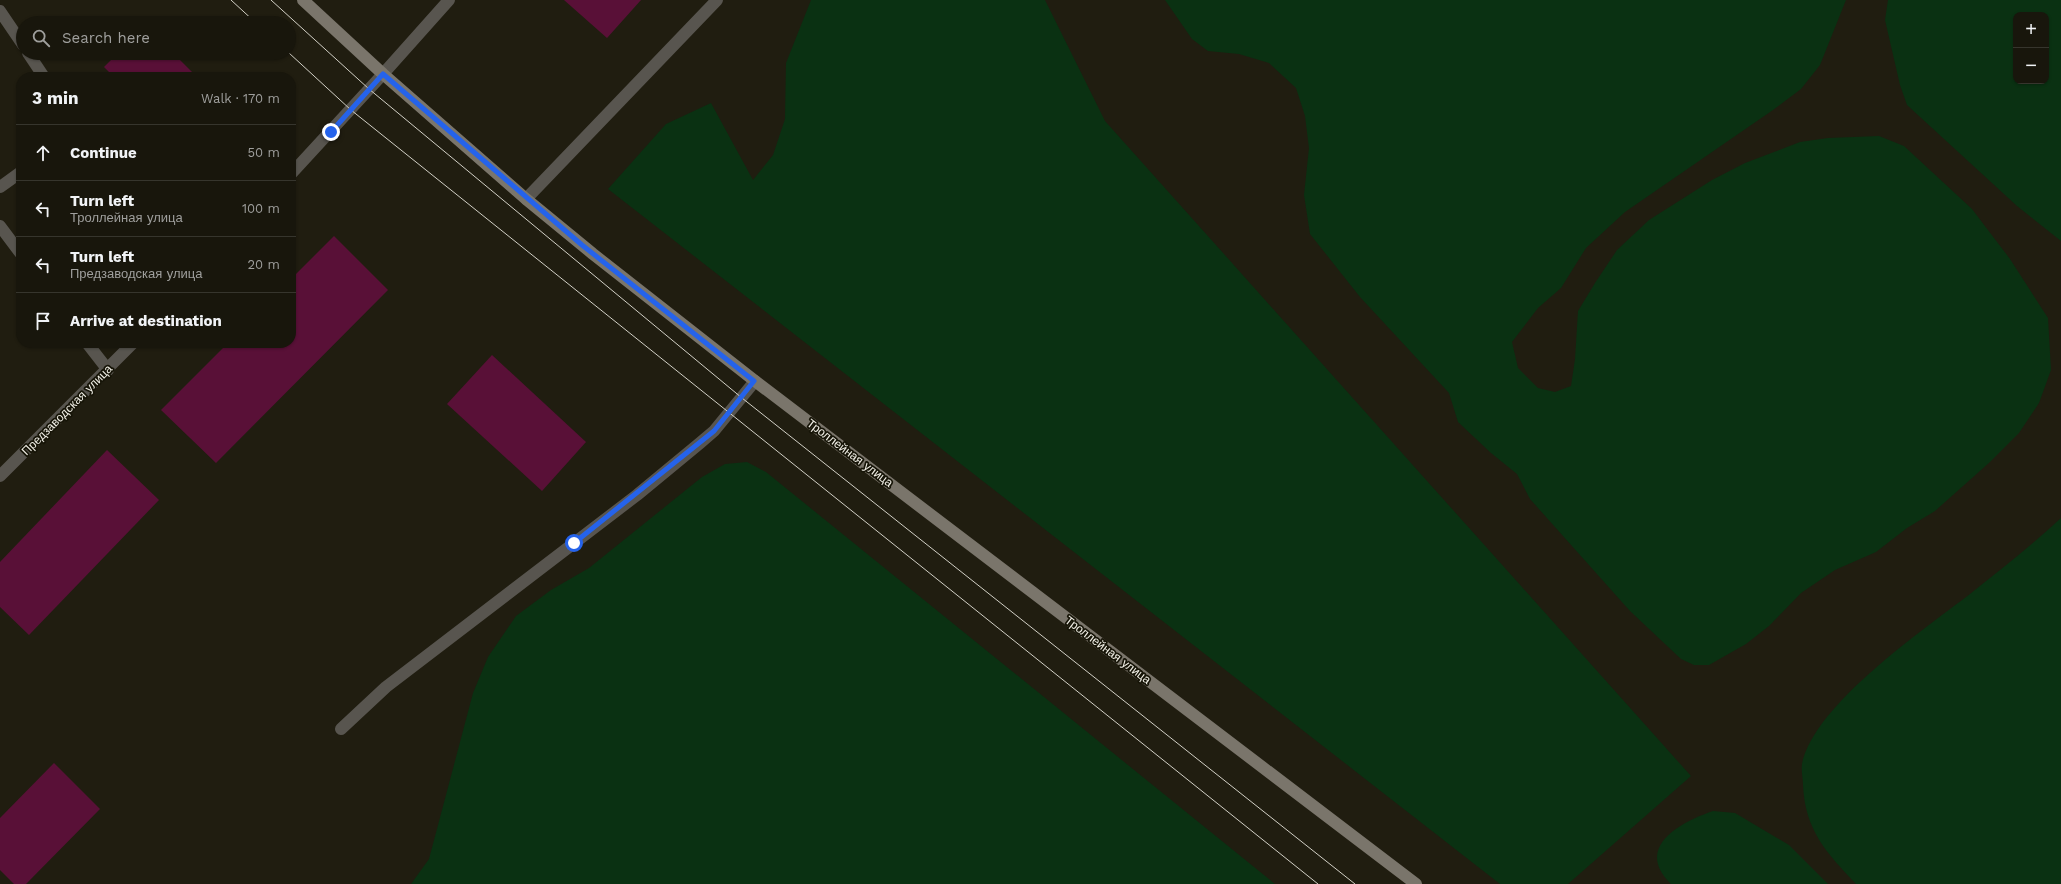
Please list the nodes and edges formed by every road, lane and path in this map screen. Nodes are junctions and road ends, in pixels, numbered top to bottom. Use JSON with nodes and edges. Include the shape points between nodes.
{"nodes":[{"id":1,"x":303,"y":0,"type":"edge"},
{"id":2,"x":449,"y":0,"type":"edge"},
{"id":3,"x":717,"y":0,"type":"edge"},
{"id":4,"x":0,"y":10,"type":"edge"},
{"id":5,"x":16,"y":34,"type":"edge"},
{"id":6,"x":33,"y":60,"type":"edge"},
{"id":7,"x":41,"y":72,"type":"edge"},
{"id":8,"x":383,"y":74,"type":"junction"},
{"id":9,"x":296,"y":169,"type":"edge"},
{"id":10,"x":16,"y":176,"type":"edge"},
{"id":11,"x":0,"y":187,"type":"edge"},
{"id":12,"x":526,"y":199,"type":"junction"},
{"id":13,"x":0,"y":226,"type":"edge"},
{"id":14,"x":16,"y":247,"type":"edge"},
{"id":15,"x":92,"y":348,"type":"edge"},
{"id":16,"x":128,"y":348,"type":"edge"},
{"id":17,"x":108,"y":370,"type":"junction"},
{"id":18,"x":754,"y":381,"type":"junction"},
{"id":19,"x":0,"y":476,"type":"edge"},
{"id":20,"x":341,"y":729,"type":"dead end"},
{"id":21,"x":1416,"y":884,"type":"edge"}],
"edges":[{"from":1,"to":8,"type":"street","name":"Троллейная улица"},
{"from":2,"to":8,"type":"street"},
{"from":3,"to":12,"type":"street"},
{"from":4,"to":5,"type":"street"},
{"from":6,"to":7,"type":"street"},
{"from":8,"to":9,"type":"street"},
{"from":8,"to":12,"type":"street","name":"Троллейная улица"},
{"from":10,"to":11,"type":"street"},
{"from":12,"to":18,"type":"street","name":"Троллейная улица"},
{"from":13,"to":14,"type":"street"},
{"from":15,"to":17,"type":"street"},
{"from":16,"to":17,"type":"street","name":"Предзаводская улица"},
{"from":17,"to":19,"type":"street","name":"Предзаводская улица"},
{"from":18,"to":20,"type":"street","via":[[714,431],[700,443],[637,495],[386,687]]},
{"from":18,"to":21,"type":"street","name":"Троллейная улица"}]}
